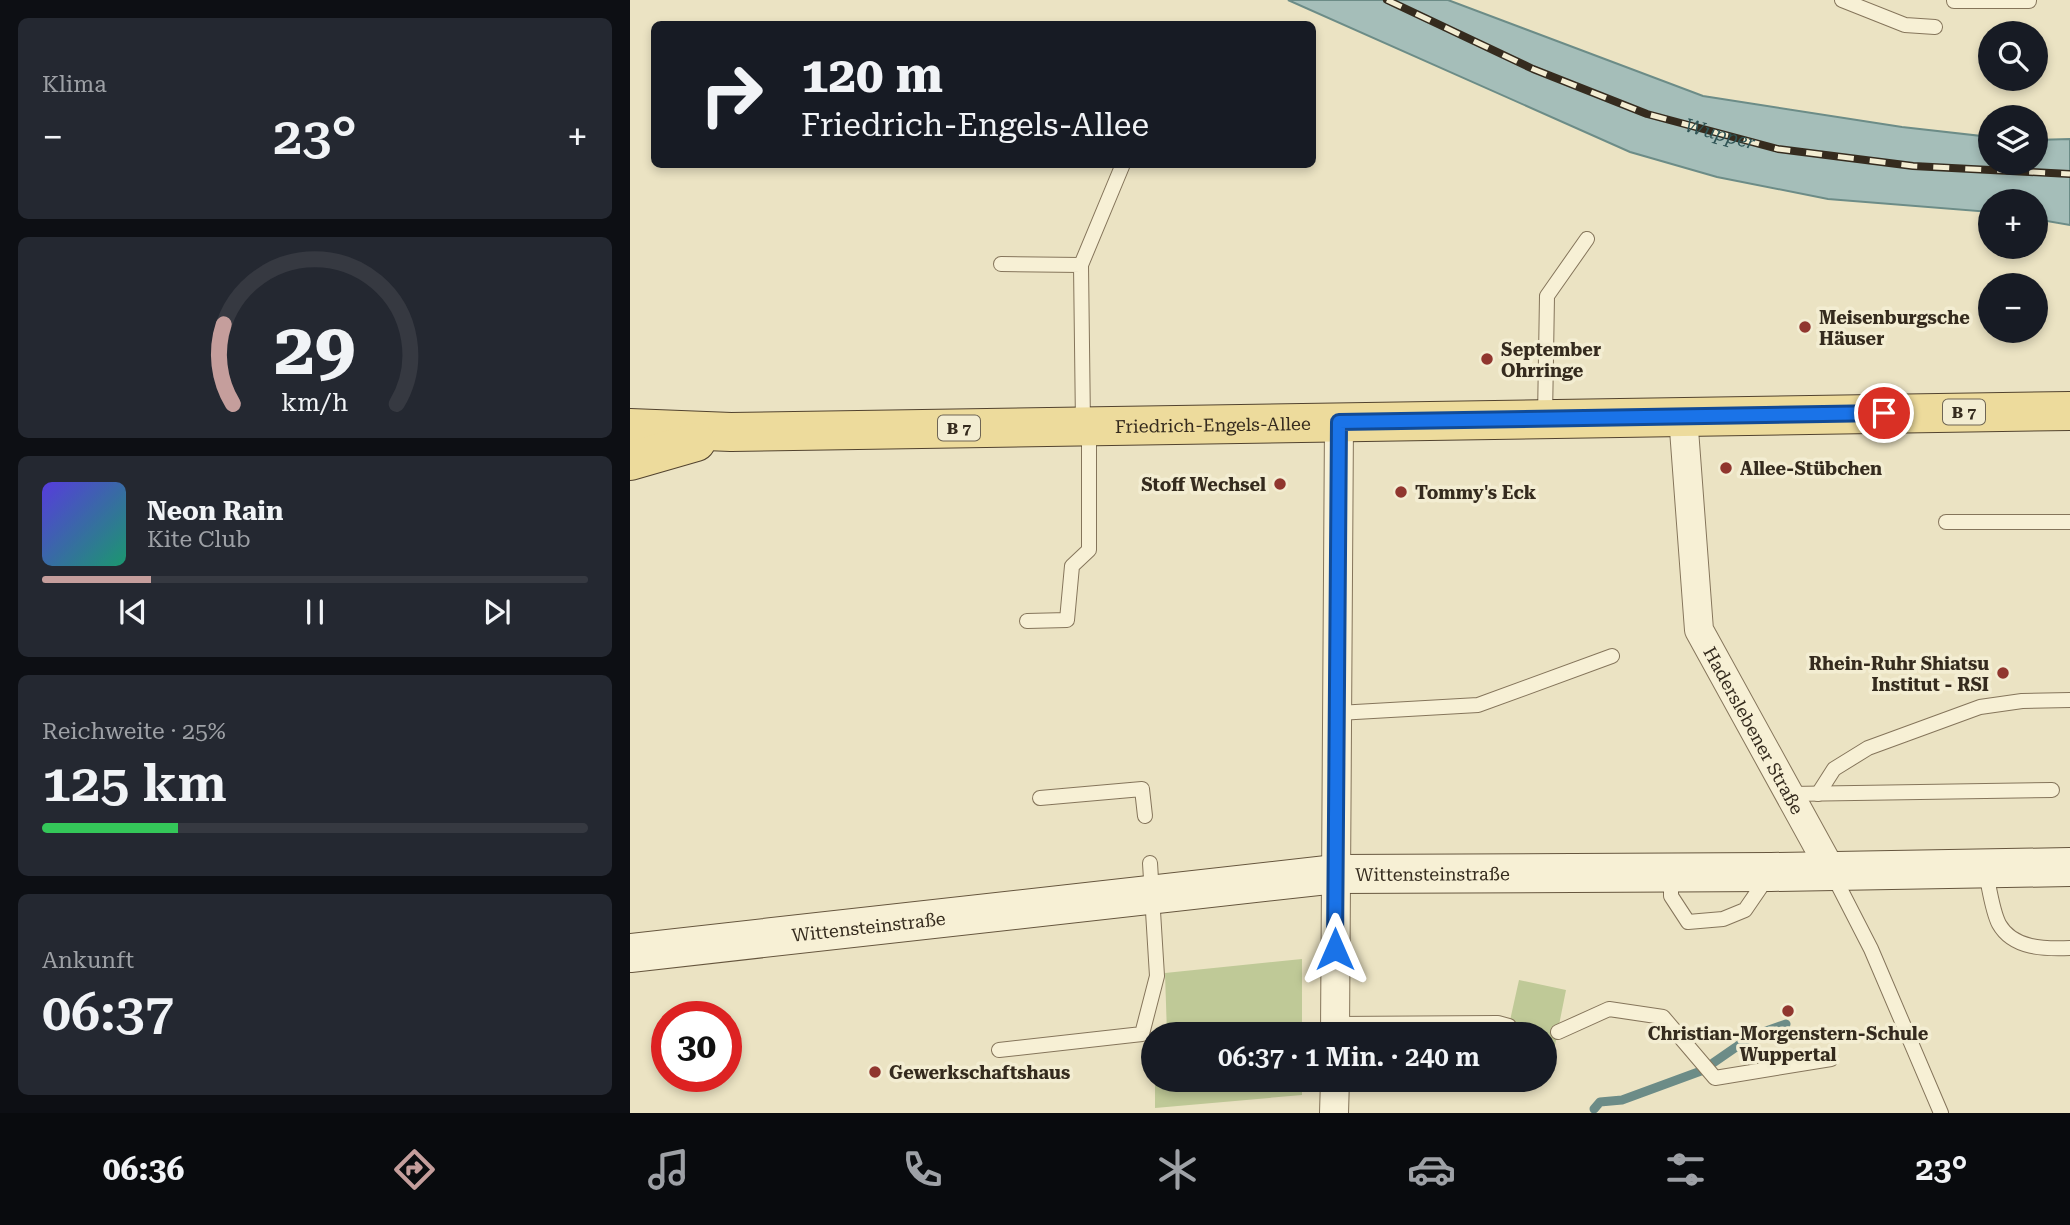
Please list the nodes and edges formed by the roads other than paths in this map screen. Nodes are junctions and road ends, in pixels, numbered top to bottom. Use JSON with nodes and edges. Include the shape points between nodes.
{"nodes":[{"id":1,"x":1842,"y":0,"type":"edge"},
{"id":2,"x":1954,"y":1,"type":"edge"},
{"id":3,"x":2029,"y":1,"type":"edge"},
{"id":4,"x":1935,"y":27,"type":"dead end"},
{"id":5,"x":1121,"y":168,"type":"edge"},
{"id":6,"x":1587,"y":239,"type":"dead end"},
{"id":7,"x":1000,"y":264,"type":"dead end"},
{"id":8,"x":1081,"y":265,"type":"junction"},
{"id":9,"x":2070,"y":411,"type":"edge"},
{"id":10,"x":1683,"y":416,"type":"junction"},
{"id":11,"x":1545,"y":418,"type":"junction"},
{"id":12,"x":1339,"y":422,"type":"junction"},
{"id":13,"x":1086,"y":426,"type":"junction"},
{"id":14,"x":630,"y":428,"type":"edge"},
{"id":15,"x":732,"y":432,"type":"junction"},
{"id":16,"x":630,"y":461,"type":"edge"},
{"id":17,"x":1946,"y":522,"type":"dead end"},
{"id":18,"x":2070,"y":522,"type":"edge"},
{"id":19,"x":1027,"y":621,"type":"dead end"},
{"id":20,"x":1612,"y":656,"type":"dead end"},
{"id":21,"x":2070,"y":701,"type":"edge"},
{"id":22,"x":1338,"y":713,"type":"junction"},
{"id":23,"x":2052,"y":790,"type":"dead end"},
{"id":24,"x":1790,"y":794,"type":"junction"},
{"id":25,"x":1818,"y":794,"type":"junction"},
{"id":26,"x":1040,"y":798,"type":"dead end"},
{"id":27,"x":1145,"y":816,"type":"dead end"},
{"id":28,"x":2070,"y":867,"type":"edge"},
{"id":29,"x":1984,"y":868,"type":"junction"},
{"id":30,"x":1831,"y":870,"type":"junction"},
{"id":31,"x":1671,"y":872,"type":"junction"},
{"id":32,"x":1771,"y":872,"type":"junction"},
{"id":33,"x":1336,"y":874,"type":"junction"},
{"id":34,"x":1151,"y":879,"type":"junction"},
{"id":35,"x":2070,"y":948,"type":"edge"},
{"id":36,"x":630,"y":953,"type":"edge"},
{"id":37,"x":1335,"y":1022,"type":"edge"},
{"id":38,"x":1558,"y":1032,"type":"dead end"},
{"id":39,"x":999,"y":1050,"type":"dead end"},
{"id":40,"x":1831,"y":1059,"type":"dead end"},
{"id":41,"x":1335,"y":1092,"type":"edge"},
{"id":42,"x":1334,"y":1113,"type":"edge"},
{"id":43,"x":1941,"y":1113,"type":"edge"}],
"edges":[{"from":1,"to":4,"type":"lane","via":[[1905,24]]},
{"from":2,"to":3,"type":"lane"},
{"from":5,"to":8,"type":"lane"},
{"from":6,"to":11,"type":"lane","via":[[1547,296]]},
{"from":7,"to":8,"type":"lane"},
{"from":8,"to":13,"type":"lane"},
{"from":9,"to":10,"type":"main road","name":"Friedrich-Engels-Allee","number":"B 7"},
{"from":10,"to":11,"type":"main road","name":"Friedrich-Engels-Allee","number":"B 7"},
{"from":10,"to":24,"type":"street","name":"Haderslebener Straße","via":[[1699,630]]},
{"from":11,"to":12,"type":"main road","name":"Friedrich-Engels-Allee","number":"B 7"},
{"from":12,"to":13,"type":"main road","name":"Friedrich-Engels-Allee","number":"B 7"},
{"from":12,"to":22,"type":"street"},
{"from":13,"to":15,"type":"main road","name":"Friedrich-Engels-Allee","number":"B 7"},
{"from":13,"to":19,"type":"lane","via":[[1089,550],[1072,566],[1068,620]]},
{"from":14,"to":15,"type":"main road","name":"Friedrich-Engels-Allee","number":"B 7"},
{"from":15,"to":16,"type":"main road","name":"Friedrich-Engels-Allee","number":"B 7"},
{"from":17,"to":18,"type":"lane"},
{"from":20,"to":22,"type":"lane","via":[[1478,705]]},
{"from":21,"to":25,"type":"lane","via":[[2022,701],[1980,708],[1868,748],[1834,769]]},
{"from":22,"to":33,"type":"street"},
{"from":23,"to":25,"type":"lane"},
{"from":24,"to":25,"type":"lane"},
{"from":24,"to":30,"type":"street","name":"Haderslebener Straße"},
{"from":26,"to":27,"type":"lane","via":[[1142,789]]},
{"from":28,"to":29,"type":"street","name":"Wittensteinstraße"},
{"from":29,"to":30,"type":"street","name":"Wittensteinstraße"},
{"from":29,"to":35,"type":"lane","via":[[2000,925],[2016,941],[2042,949]]},
{"from":30,"to":32,"type":"street","name":"Wittensteinstraße"},
{"from":30,"to":43,"type":"lane","via":[[1871,949]]},
{"from":31,"to":32,"type":"street","name":"Wittensteinstraße"},
{"from":31,"to":32,"type":"lane","via":[[1671,896],[1688,922],[1723,919],[1745,909]]},
{"from":31,"to":33,"type":"street","name":"Wittensteinstraße"},
{"from":33,"to":34,"type":"street","name":"Wittensteinstraße"},
{"from":33,"to":37,"type":"street"},
{"from":34,"to":36,"type":"street","name":"Wittensteinstraße"},
{"from":34,"to":39,"type":"lane","via":[[1157,976],[1142,1034]]},
{"from":38,"to":40,"type":"lane","via":[[1609,1009],[1663,1017],[1716,1078]]},
{"from":41,"to":42,"type":"street"}]}
